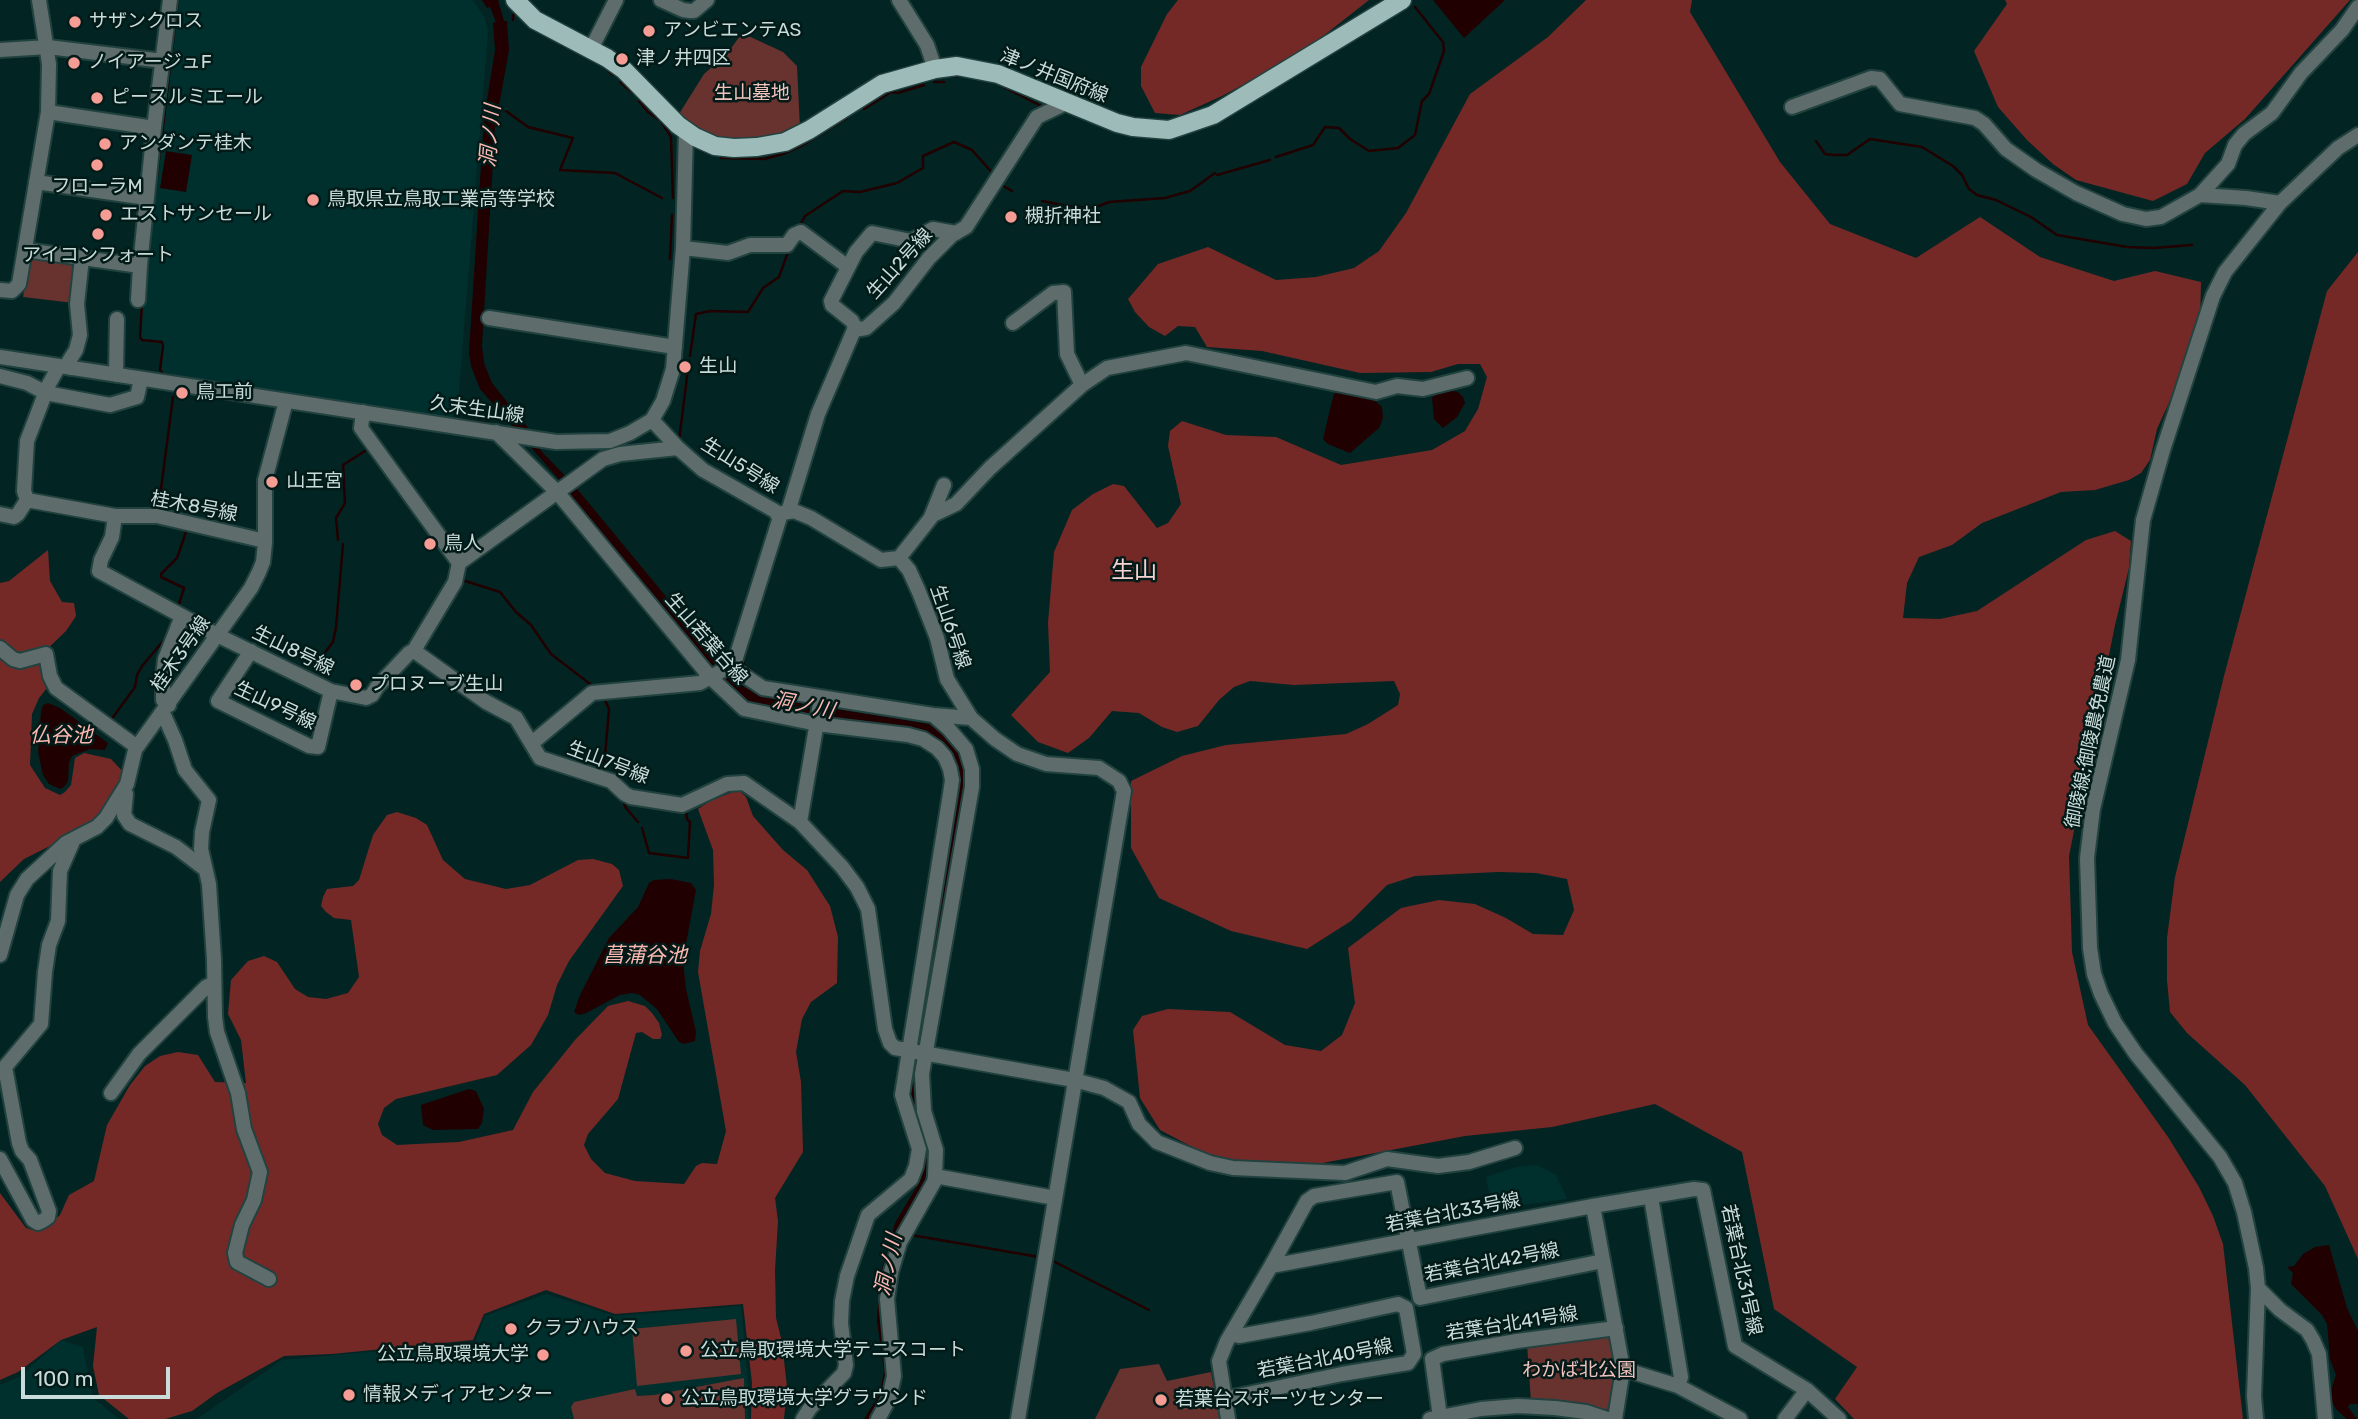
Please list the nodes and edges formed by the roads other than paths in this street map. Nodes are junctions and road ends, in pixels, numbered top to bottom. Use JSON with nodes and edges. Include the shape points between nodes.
{"nodes":[{"id":1,"x":39,"y":0,"type":"edge"},
{"id":2,"x":170,"y":0,"type":"edge"},
{"id":3,"x":515,"y":0,"type":"edge"},
{"id":4,"x":616,"y":0,"type":"edge"},
{"id":5,"x":661,"y":0,"type":"edge"},
{"id":6,"x":707,"y":0,"type":"edge"},
{"id":7,"x":899,"y":0,"type":"edge"},
{"id":8,"x":1402,"y":0,"type":"edge"},
{"id":9,"x":2358,"y":7,"type":"edge"},
{"id":10,"x":48,"y":47,"type":"junction"},
{"id":11,"x":591,"y":49,"type":"junction"},
{"id":12,"x":0,"y":50,"type":"edge"},
{"id":13,"x":163,"y":61,"type":"junction"},
{"id":14,"x":934,"y":69,"type":"junction"},
{"id":15,"x":1063,"y":102,"type":"junction"},
{"id":16,"x":1792,"y":107,"type":"dead end"},
{"id":17,"x":48,"y":112,"type":"junction"},
{"id":18,"x":154,"y":128,"type":"junction"},
{"id":19,"x":686,"y":131,"type":"junction"},
{"id":20,"x":2358,"y":135,"type":"edge"},
{"id":21,"x":36,"y":182,"type":"junction"},
{"id":22,"x":2200,"y":195,"type":"junction"},
{"id":23,"x":147,"y":198,"type":"junction"},
{"id":24,"x":2280,"y":203,"type":"junction"},
{"id":25,"x":956,"y":233,"type":"junction"},
{"id":26,"x":683,"y":248,"type":"junction"},
{"id":27,"x":25,"y":250,"type":"junction"},
{"id":28,"x":82,"y":258,"type":"junction"},
{"id":29,"x":140,"y":266,"type":"junction"},
{"id":30,"x":848,"y":267,"type":"junction"},
{"id":31,"x":0,"y":290,"type":"edge"},
{"id":32,"x":138,"y":300,"type":"dead end"},
{"id":33,"x":489,"y":318,"type":"dead end"},
{"id":34,"x":117,"y":319,"type":"dead end"},
{"id":35,"x":1013,"y":323,"type":"dead end"},
{"id":36,"x":856,"y":330,"type":"junction"},
{"id":37,"x":675,"y":347,"type":"junction"},
{"id":38,"x":0,"y":357,"type":"edge"},
{"id":39,"x":64,"y":367,"type":"junction"},
{"id":40,"x":116,"y":375,"type":"junction"},
{"id":41,"x":0,"y":376,"type":"edge"},
{"id":42,"x":1467,"y":378,"type":"dead end"},
{"id":43,"x":141,"y":379,"type":"junction"},
{"id":44,"x":1082,"y":385,"type":"junction"},
{"id":45,"x":46,"y":393,"type":"junction"},
{"id":46,"x":286,"y":401,"type":"junction"},
{"id":47,"x":363,"y":412,"type":"junction"},
{"id":48,"x":652,"y":420,"type":"junction"},
{"id":49,"x":496,"y":432,"type":"junction"},
{"id":50,"x":678,"y":448,"type":"junction"},
{"id":51,"x":944,"y":485,"type":"dead end"},
{"id":52,"x":557,"y":492,"type":"junction"},
{"id":53,"x":27,"y":500,"type":"junction"},
{"id":54,"x":783,"y":513,"type":"junction"},
{"id":55,"x":0,"y":514,"type":"edge"},
{"id":56,"x":116,"y":516,"type":"junction"},
{"id":57,"x":930,"y":518,"type":"junction"},
{"id":58,"x":265,"y":541,"type":"junction"},
{"id":59,"x":899,"y":558,"type":"junction"},
{"id":60,"x":459,"y":564,"type":"junction"},
{"id":61,"x":182,"y":616,"type":"junction"},
{"id":62,"x":218,"y":635,"type":"junction"},
{"id":63,"x":0,"y":648,"type":"edge"},
{"id":64,"x":416,"y":649,"type":"junction"},
{"id":65,"x":251,"y":651,"type":"junction"},
{"id":66,"x":730,"y":666,"type":"junction"},
{"id":67,"x":711,"y":678,"type":"junction"},
{"id":68,"x":331,"y":691,"type":"junction"},
{"id":69,"x":821,"y":698,"type":"junction"},
{"id":70,"x":166,"y":709,"type":"junction"},
{"id":71,"x":933,"y":715,"type":"junction"},
{"id":72,"x":971,"y":718,"type":"junction"},
{"id":73,"x":817,"y":724,"type":"junction"},
{"id":74,"x":531,"y":743,"type":"junction"},
{"id":75,"x":136,"y":746,"type":"junction"},
{"id":76,"x":126,"y":786,"type":"junction"},
{"id":77,"x":800,"y":822,"type":"junction"},
{"id":78,"x":74,"y":839,"type":"junction"},
{"id":79,"x":205,"y":869,"type":"junction"},
{"id":80,"x":0,"y":955,"type":"edge"},
{"id":81,"x":214,"y":983,"type":"junction"},
{"id":82,"x":909,"y":1052,"type":"junction"},
{"id":83,"x":927,"y":1055,"type":"junction"},
{"id":84,"x":1074,"y":1080,"type":"junction"},
{"id":85,"x":111,"y":1093,"type":"dead end"},
{"id":86,"x":1515,"y":1148,"type":"dead end"},
{"id":87,"x":0,"y":1159,"type":"edge"},
{"id":88,"x":935,"y":1176,"type":"junction"},
{"id":89,"x":1651,"y":1197,"type":"junction"},
{"id":90,"x":1055,"y":1198,"type":"junction"},
{"id":91,"x":1593,"y":1206,"type":"junction"},
{"id":92,"x":1409,"y":1241,"type":"junction"},
{"id":93,"x":1603,"y":1261,"type":"junction"},
{"id":94,"x":1271,"y":1266,"type":"junction"},
{"id":95,"x":269,"y":1279,"type":"dead end"},
{"id":96,"x":2258,"y":1288,"type":"junction"},
{"id":97,"x":1616,"y":1328,"type":"junction"},
{"id":98,"x":1231,"y":1334,"type":"junction"},
{"id":99,"x":1623,"y":1369,"type":"junction"},
{"id":100,"x":1678,"y":1386,"type":"junction"},
{"id":101,"x":1807,"y":1390,"type":"junction"},
{"id":102,"x":1224,"y":1399,"type":"junction"},
{"id":103,"x":1435,"y":1418,"type":"edge"},
{"id":104,"x":803,"y":1419,"type":"edge"},
{"id":105,"x":878,"y":1419,"type":"edge"},
{"id":106,"x":1018,"y":1419,"type":"edge"},
{"id":107,"x":1227,"y":1419,"type":"edge"},
{"id":108,"x":1607,"y":1419,"type":"edge"},
{"id":109,"x":1615,"y":1419,"type":"edge"},
{"id":110,"x":1740,"y":1419,"type":"edge"},
{"id":111,"x":1785,"y":1419,"type":"edge"},
{"id":112,"x":1839,"y":1419,"type":"edge"},
{"id":113,"x":2256,"y":1419,"type":"edge"},
{"id":114,"x":2325,"y":1419,"type":"edge"}],
"edges":[{"from":1,"to":10,"type":"street"},
{"from":2,"to":13,"type":"street"},
{"from":3,"to":11,"type":"main road","name":"津ノ井国府線","via":[[536,20]]},
{"from":4,"to":11,"type":"street"},
{"from":5,"to":6,"type":"street","via":[[694,11]]},
{"from":7,"to":14,"type":"street","via":[[927,45]]},
{"from":8,"to":15,"type":"main road","name":"津ノ井国府線","via":[[1192,124],[1169,130],[1133,127]]},
{"from":9,"to":22,"type":"street","via":[[2272,113],[2235,145],[2228,164]]},
{"from":10,"to":12,"type":"street"},
{"from":10,"to":13,"type":"street"},
{"from":10,"to":17,"type":"street"},
{"from":11,"to":19,"type":"main road","name":"津ノ井国府線","via":[[624,70]]},
{"from":13,"to":18,"type":"street"},
{"from":14,"to":15,"type":"main road","name":"津ノ井国府線","via":[[957,66],[998,74]]},
{"from":14,"to":19,"type":"main road","name":"津ノ井国府線","via":[[882,84],[785,142],[715,146]]},
{"from":15,"to":25,"type":"street","name":"生山2号線","via":[[1037,117],[966,227]]},
{"from":16,"to":22,"type":"street","via":[[1871,78],[1880,79],[1900,104],[1975,118],[2036,170],[2123,214],[2161,218]]},
{"from":17,"to":18,"type":"street"},
{"from":17,"to":21,"type":"street"},
{"from":18,"to":23,"type":"street"},
{"from":19,"to":26,"type":"street"},
{"from":20,"to":24,"type":"street","name":"御陵線;御陵農免農道"},
{"from":21,"to":23,"type":"street"},
{"from":21,"to":27,"type":"street"},
{"from":22,"to":24,"type":"street"},
{"from":23,"to":29,"type":"street"},
{"from":24,"to":96,"type":"street","name":"御陵線;御陵農免農道","via":[[2225,272],[2213,296],[2163,450],[2143,520],[2128,660],[2093,809],[2087,858],[2090,948],[2101,994],[2136,1054],[2220,1157],[2235,1184]]},
{"from":25,"to":30,"type":"street","via":[[933,229],[911,241],[872,233]]},
{"from":25,"to":36,"type":"street","name":"生山2号線","via":[[929,258],[894,303],[866,328]]},
{"from":26,"to":30,"type":"street","via":[[728,253],[750,245],[787,245],[801,232]]},
{"from":26,"to":37,"type":"street"},
{"from":27,"to":28,"type":"street"},
{"from":27,"to":31,"type":"street","via":[[19,284],[12,291]]},
{"from":28,"to":29,"type":"street"},
{"from":28,"to":39,"type":"street","via":[[79,335],[76,350]]},
{"from":29,"to":32,"type":"street"},
{"from":30,"to":36,"type":"street","via":[[831,300]]},
{"from":33,"to":37,"type":"street"},
{"from":34,"to":40,"type":"street"},
{"from":35,"to":44,"type":"street","via":[[1053,293],[1064,292],[1067,354]]},
{"from":36,"to":54,"type":"street","via":[[818,414]]},
{"from":37,"to":48,"type":"street","via":[[663,401]]},
{"from":38,"to":39,"type":"street","name":"久末生山線"},
{"from":39,"to":40,"type":"street","name":"久末生山線"},
{"from":39,"to":45,"type":"street"},
{"from":40,"to":43,"type":"street","name":"久末生山線"},
{"from":41,"to":45,"type":"street"},
{"from":42,"to":44,"type":"street","via":[[1423,389],[1397,386],[1376,393],[1186,353],[1107,368]]},
{"from":43,"to":45,"type":"street","via":[[137,397],[110,405]]},
{"from":43,"to":46,"type":"street","name":"久末生山線"},
{"from":44,"to":57,"type":"street","via":[[962,498]]},
{"from":45,"to":53,"type":"street","via":[[27,441]]},
{"from":46,"to":47,"type":"street","name":"久末生山線"},
{"from":46,"to":58,"type":"street","name":"桂木3号線","via":[[265,480]]},
{"from":47,"to":49,"type":"street","name":"久末生山線"},
{"from":47,"to":60,"type":"street","via":[[361,428]]},
{"from":48,"to":49,"type":"street","name":"久末生山線","via":[[610,441],[556,442]]},
{"from":48,"to":50,"type":"street"},
{"from":49,"to":52,"type":"street","name":"生山若葉台線"},
{"from":50,"to":52,"type":"street","name":"生山5号線","via":[[603,459]]},
{"from":50,"to":54,"type":"street","name":"生山5号線","via":[[703,470]]},
{"from":51,"to":57,"type":"street"},
{"from":52,"to":60,"type":"street","name":"生山5号線"},
{"from":52,"to":67,"type":"street","name":"生山若葉台線"},
{"from":53,"to":55,"type":"street","via":[[14,517]]},
{"from":53,"to":56,"type":"street","name":"桂木8号線"},
{"from":54,"to":59,"type":"street","via":[[794,511],[810,518],[881,560]]},
{"from":54,"to":66,"type":"street","name":"生山5号線","via":[[740,649]]},
{"from":56,"to":58,"type":"street","name":"桂木8号線","via":[[157,516]]},
{"from":56,"to":61,"type":"street","name":"生山8号線","via":[[99,571]]},
{"from":57,"to":59,"type":"street"},
{"from":58,"to":62,"type":"street","name":"桂木3号線","via":[[255,580]]},
{"from":59,"to":72,"type":"street","name":"生山6号線","via":[[919,592],[947,679]]},
{"from":60,"to":64,"type":"street","via":[[455,582]]},
{"from":61,"to":62,"type":"street","name":"生山8号線"},
{"from":61,"to":70,"type":"street","via":[[164,668]]},
{"from":62,"to":65,"type":"street","name":"生山8号線"},
{"from":62,"to":70,"type":"street","name":"桂木3号線"},
{"from":63,"to":75,"type":"street","via":[[20,661],[46,654],[52,683]]},
{"from":64,"to":68,"type":"street","name":"生山8号線","via":[[366,698]]},
{"from":64,"to":74,"type":"street","name":"生山7号線","via":[[486,702],[516,718]]},
{"from":65,"to":68,"type":"street","name":"生山8号線"},
{"from":65,"to":68,"type":"street","name":"生山9号線","via":[[218,701],[318,747]]},
{"from":66,"to":67,"type":"street"},
{"from":66,"to":69,"type":"street","via":[[762,688]]},
{"from":67,"to":73,"type":"street","name":"生山若葉台線","via":[[744,709]]},
{"from":67,"to":74,"type":"street","via":[[700,683],[593,693]]},
{"from":69,"to":71,"type":"street"},
{"from":69,"to":73,"type":"street"},
{"from":70,"to":75,"type":"street","name":"桂木3号線"},
{"from":70,"to":79,"type":"street","via":[[185,770],[209,800],[201,849]]},
{"from":71,"to":72,"type":"street"},
{"from":71,"to":83,"type":"street","via":[[965,749],[972,787]]},
{"from":72,"to":84,"type":"street","name":"生山6号線","via":[[1017,754],[1046,764],[1099,768],[1124,790]]},
{"from":73,"to":77,"type":"street"},
{"from":73,"to":82,"type":"street","name":"生山若葉台線","via":[[923,739],[937,748],[950,769],[950,794]]},
{"from":74,"to":77,"type":"street","name":"生山7号線","via":[[540,758],[611,781],[631,797],[682,805],[727,784],[744,783]]},
{"from":75,"to":76,"type":"street"},
{"from":76,"to":78,"type":"street","via":[[106,818]]},
{"from":76,"to":79,"type":"street","via":[[123,809],[130,824],[176,847]]},
{"from":77,"to":82,"type":"street","via":[[842,867],[868,909],[885,1028],[890,1043]]},
{"from":78,"to":80,"type":"street","via":[[27,878],[17,895]]},
{"from":78,"to":87,"type":"street","via":[[60,872],[58,921],[45,972],[41,1024],[5,1067],[19,1143],[50,1211],[48,1217],[38,1223],[33,1220]]},
{"from":79,"to":81,"type":"street"},
{"from":81,"to":85,"type":"street","via":[[139,1054]]},
{"from":81,"to":95,"type":"street","via":[[217,1032],[260,1172],[235,1253],[237,1262]]},
{"from":82,"to":83,"type":"street"},
{"from":82,"to":104,"type":"street","via":[[902,1095],[919,1149],[916,1166],[911,1179],[868,1215],[842,1301],[844,1373]]},
{"from":83,"to":84,"type":"street"},
{"from":83,"to":88,"type":"street","via":[[922,1091],[936,1150]]},
{"from":84,"to":86,"type":"street","via":[[1104,1088],[1129,1102],[1139,1124],[1157,1142],[1233,1168],[1345,1173],[1387,1159],[1438,1166]]},
{"from":84,"to":90,"type":"street"},
{"from":88,"to":90,"type":"street"},
{"from":88,"to":105,"type":"street","via":[[900,1241],[891,1272],[887,1299],[894,1376]]},
{"from":89,"to":91,"type":"street","name":"若葉台北31号線"},
{"from":89,"to":100,"type":"street","via":[[1681,1377]]},
{"from":89,"to":101,"type":"street","name":"若葉台北31号線","via":[[1703,1190],[1735,1346]]},
{"from":90,"to":106,"type":"street"},
{"from":91,"to":92,"type":"street","name":"若葉台北33号線"},
{"from":91,"to":93,"type":"street"},
{"from":92,"to":93,"type":"street","name":"若葉台北42号線","via":[[1420,1298]]},
{"from":92,"to":94,"type":"street","name":"若葉台北33号線"},
{"from":92,"to":94,"type":"street","name":"若葉台北42号線","via":[[1397,1182],[1314,1196]]},
{"from":93,"to":97,"type":"street"},
{"from":94,"to":98,"type":"street"},
{"from":96,"to":113,"type":"street","name":"御陵線;御陵農免農道"},
{"from":96,"to":114,"type":"street","via":[[2313,1340],[2319,1354]]},
{"from":97,"to":99,"type":"street"},
{"from":97,"to":103,"type":"street","name":"若葉台北41号線","via":[[1517,1341],[1432,1359]]},
{"from":98,"to":102,"type":"street","via":[[1219,1361]]},
{"from":98,"to":102,"type":"street","name":"若葉台北40号線","via":[[1398,1304],[1406,1308],[1414,1354],[1408,1363]]},
{"from":99,"to":100,"type":"street"},
{"from":99,"to":109,"type":"street"},
{"from":100,"to":110,"type":"street"},
{"from":101,"to":111,"type":"street"},
{"from":101,"to":112,"type":"street","name":"若葉台北31号線"},
{"from":102,"to":107,"type":"street"},
{"from":103,"to":108,"type":"street","via":[[1518,1406],[1587,1412]]}]}
